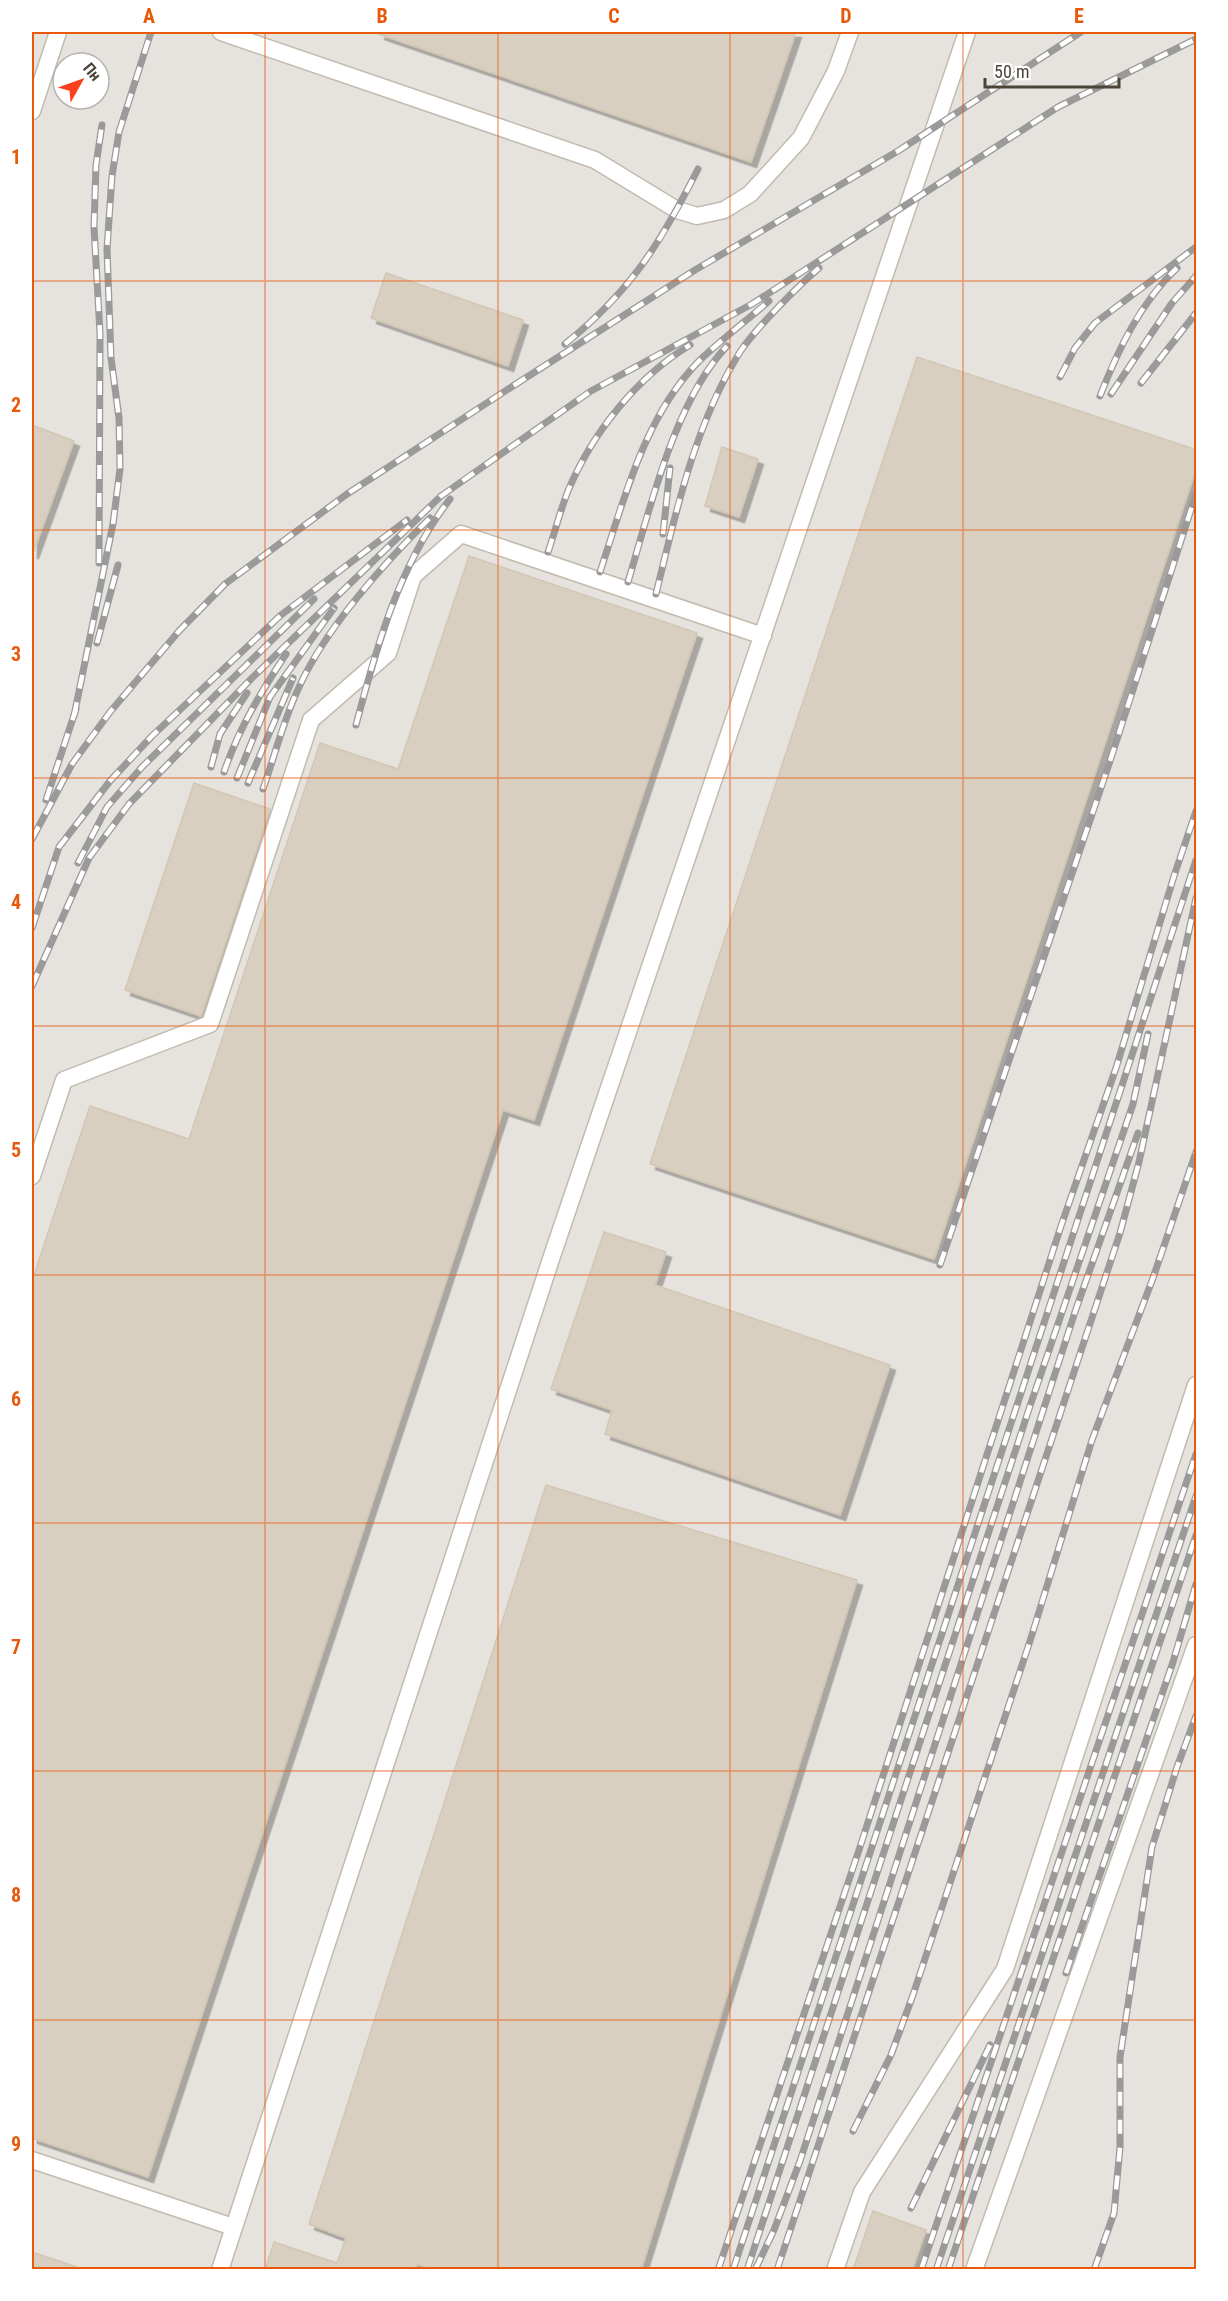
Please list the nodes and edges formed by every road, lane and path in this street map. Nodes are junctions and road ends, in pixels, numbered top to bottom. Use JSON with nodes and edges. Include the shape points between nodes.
{"nodes":[{"id":1,"x":58,"y":32,"type":"edge"},
{"id":2,"x":221,"y":32,"type":"edge"},
{"id":3,"x":850,"y":32,"type":"edge"},
{"id":4,"x":967,"y":32,"type":"edge"},
{"id":5,"x":32,"y":111,"type":"edge"},
{"id":6,"x":763,"y":636,"type":"junction"},
{"id":7,"x":32,"y":1176,"type":"edge"},
{"id":8,"x":1197,"y":1385,"type":"edge"},
{"id":9,"x":1197,"y":1645,"type":"edge"},
{"id":10,"x":32,"y":2160,"type":"edge"},
{"id":11,"x":233,"y":2227,"type":"junction"},
{"id":12,"x":220,"y":2270,"type":"edge"},
{"id":13,"x":835,"y":2270,"type":"edge"},
{"id":14,"x":974,"y":2270,"type":"edge"}],
"edges":[{"from":1,"to":5,"type":"lane"},
{"from":2,"to":3,"type":"lane","via":[[595,160],[677,210],[697,216],[724,210],[750,194],[801,138],[836,71]]},
{"from":4,"to":6,"type":"lane"},
{"from":6,"to":7,"type":"lane","via":[[461,534],[413,576],[388,652],[311,720],[210,1024],[63,1080]]},
{"from":6,"to":11,"type":"lane","via":[[555,1248]]},
{"from":8,"to":13,"type":"lane","via":[[1005,1969],[862,2192]]},
{"from":9,"to":14,"type":"lane"},
{"from":10,"to":11,"type":"lane"},
{"from":11,"to":12,"type":"lane"}]}
